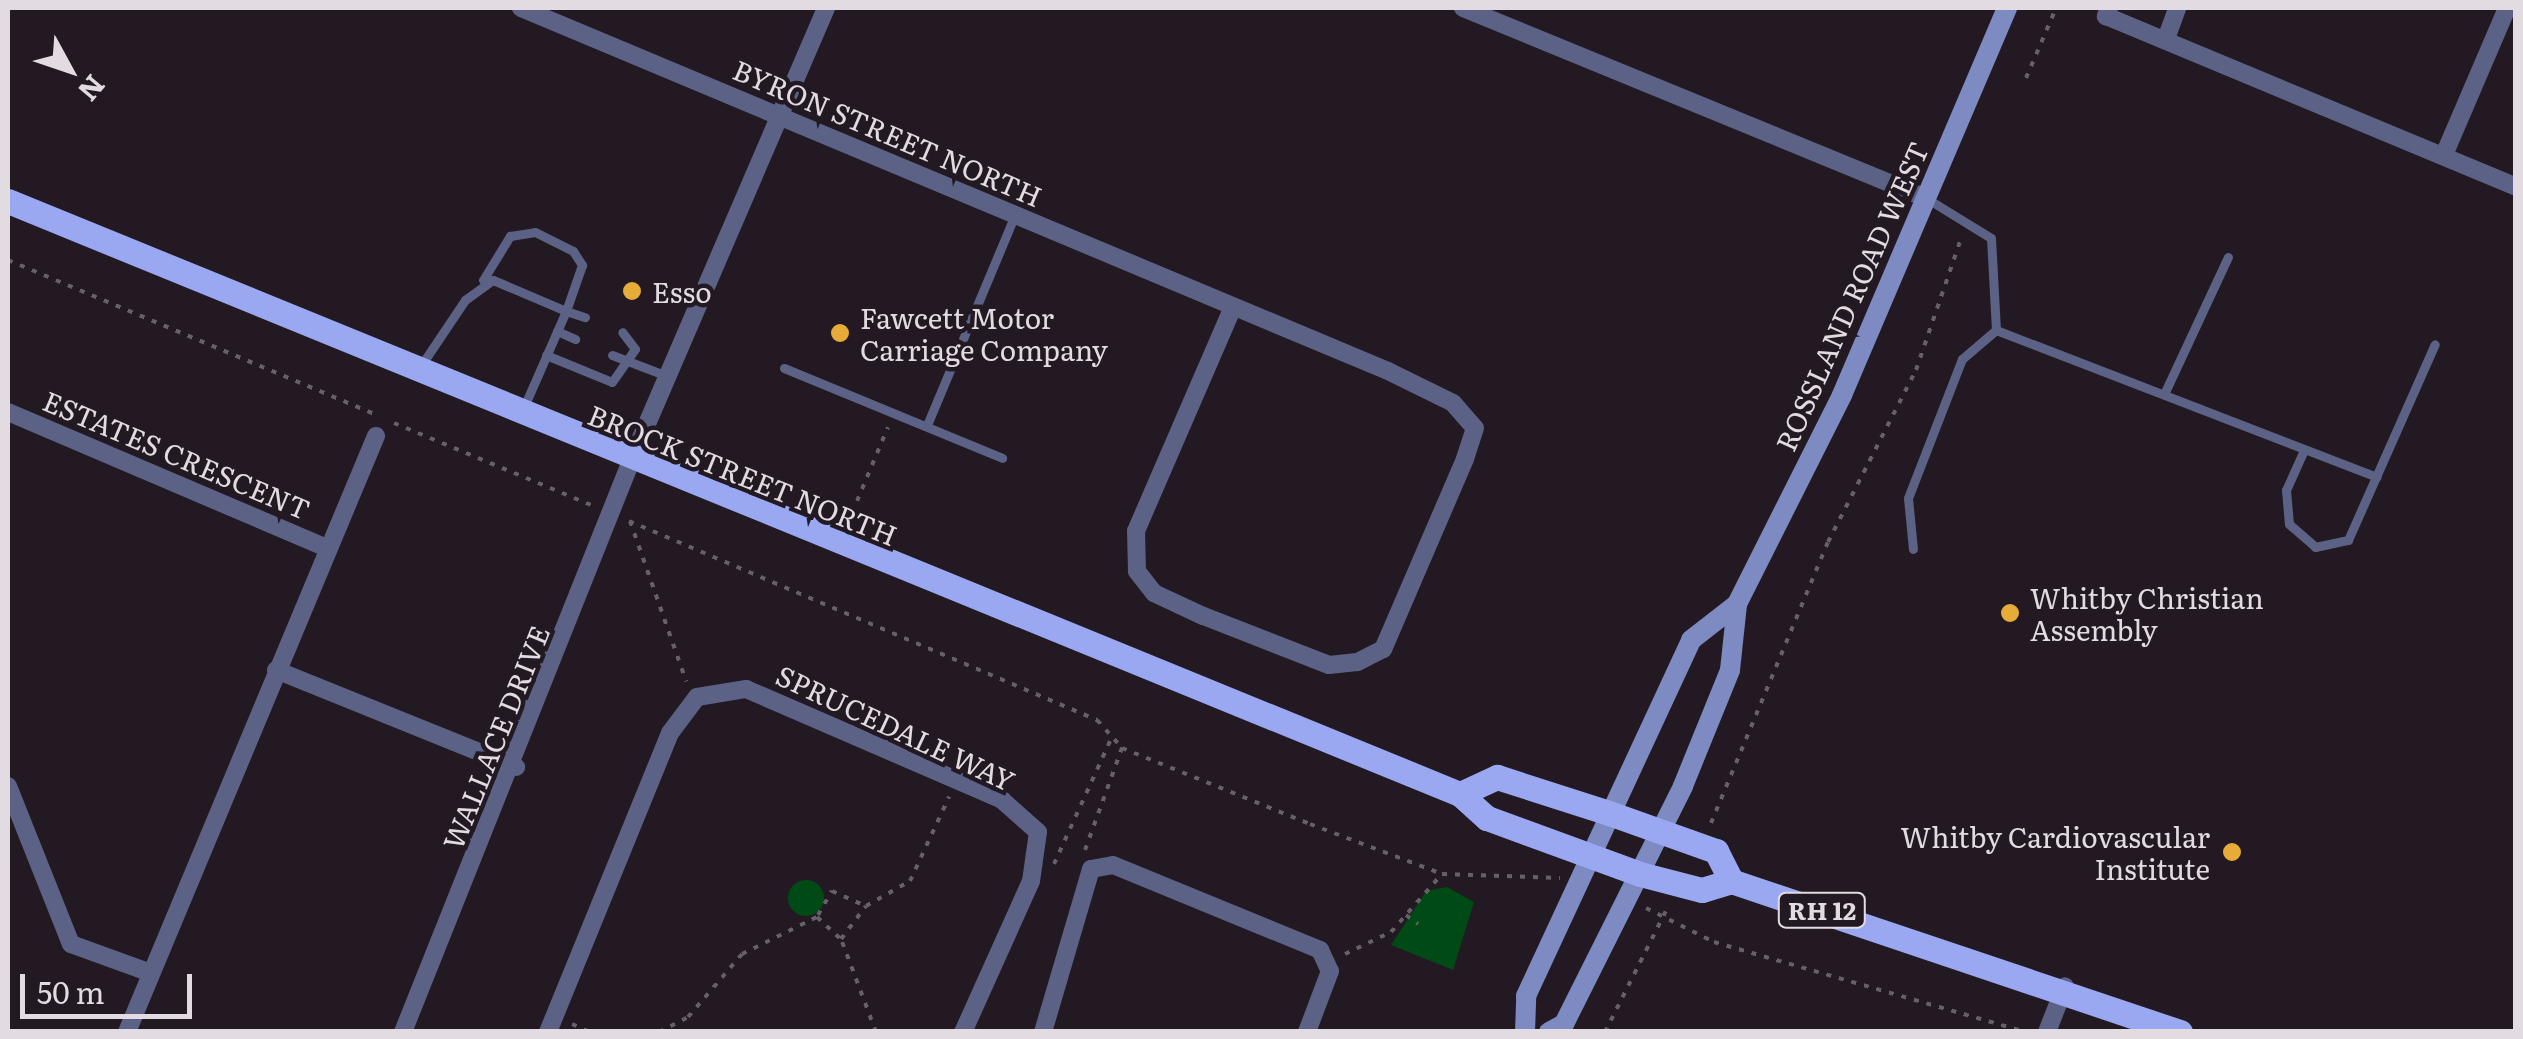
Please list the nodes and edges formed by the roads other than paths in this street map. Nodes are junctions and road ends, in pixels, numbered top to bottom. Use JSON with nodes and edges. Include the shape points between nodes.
{"nodes":[{"id":1,"x":521,"y":8,"type":"edge"},
{"id":2,"x":826,"y":8,"type":"edge"},
{"id":3,"x":1463,"y":8,"type":"edge"},
{"id":4,"x":2007,"y":8,"type":"edge"},
{"id":5,"x":2110,"y":8,"type":"edge"},
{"id":6,"x":2177,"y":8,"type":"edge"},
{"id":7,"x":2507,"y":8,"type":"edge"},
{"id":8,"x":2166,"y":40,"type":"junction"},
{"id":9,"x":780,"y":116,"type":"junction"},
{"id":10,"x":2444,"y":155,"type":"junction"},
{"id":11,"x":2516,"y":187,"type":"edge"},
{"id":12,"x":1926,"y":198,"type":"junction"},
{"id":13,"x":8,"y":202,"type":"edge"},
{"id":14,"x":1015,"y":215,"type":"junction"},
{"id":15,"x":2228,"y":257,"type":"dead end"},
{"id":16,"x":482,"y":280,"type":"junction"},
{"id":17,"x":1233,"y":307,"type":"junction"},
{"id":18,"x":566,"y":311,"type":"junction"},
{"id":19,"x":585,"y":317,"type":"dead end"},
{"id":20,"x":1996,"y":330,"type":"junction"},
{"id":21,"x":557,"y":332,"type":"junction"},
{"id":22,"x":622,"y":332,"type":"dead end"},
{"id":23,"x":576,"y":339,"type":"dead end"},
{"id":24,"x":2434,"y":344,"type":"dead end"},
{"id":25,"x":612,"y":354,"type":"dead end"},
{"id":26,"x":546,"y":355,"type":"junction"},
{"id":27,"x":631,"y":362,"type":"junction"},
{"id":28,"x":784,"y":368,"type":"dead end"},
{"id":29,"x":416,"y":372,"type":"junction"},
{"id":30,"x":670,"y":377,"type":"junction"},
{"id":31,"x":2165,"y":392,"type":"junction"},
{"id":32,"x":8,"y":412,"type":"edge"},
{"id":33,"x":520,"y":416,"type":"junction"},
{"id":34,"x":927,"y":425,"type":"junction"},
{"id":35,"x":376,"y":436,"type":"dead end"},
{"id":36,"x":2304,"y":450,"type":"junction"},
{"id":37,"x":1002,"y":458,"type":"dead end"},
{"id":38,"x":631,"y":461,"type":"junction"},
{"id":39,"x":2377,"y":478,"type":"junction"},
{"id":40,"x":324,"y":547,"type":"junction"},
{"id":41,"x":1913,"y":549,"type":"dead end"},
{"id":42,"x":1737,"y":604,"type":"junction"},
{"id":43,"x":276,"y":670,"type":"junction"},
{"id":44,"x":516,"y":767,"type":"junction"},
{"id":45,"x":8,"y":786,"type":"edge"},
{"id":46,"x":1460,"y":794,"type":"junction"},
{"id":47,"x":1609,"y":813,"type":"junction"},
{"id":48,"x":1661,"y":833,"type":"junction"},
{"id":49,"x":1590,"y":856,"type":"junction"},
{"id":50,"x":1640,"y":874,"type":"junction"},
{"id":51,"x":1730,"y":881,"type":"junction"},
{"id":52,"x":151,"y":973,"type":"junction"},
{"id":53,"x":2065,"y":986,"type":"junction"},
{"id":54,"x":127,"y":1032,"type":"edge"},
{"id":55,"x":403,"y":1032,"type":"edge"},
{"id":56,"x":548,"y":1032,"type":"edge"},
{"id":57,"x":963,"y":1032,"type":"edge"},
{"id":58,"x":1043,"y":1032,"type":"edge"},
{"id":59,"x":1307,"y":1032,"type":"edge"},
{"id":60,"x":1525,"y":1032,"type":"edge"},
{"id":61,"x":1549,"y":1032,"type":"edge"},
{"id":62,"x":2046,"y":1032,"type":"edge"},
{"id":63,"x":2180,"y":1032,"type":"edge"}],
"edges":[{"from":1,"to":9,"type":"street","name":"BYRON STREET NORTH"},
{"from":2,"to":9,"type":"street","name":"WALLACE DRIVE"},
{"from":3,"to":12,"type":"street"},
{"from":4,"to":12,"type":"main road","name":"ROSSLAND ROAD WEST"},
{"from":5,"to":8,"type":"street","via":[[2106,16]]},
{"from":6,"to":8,"type":"street"},
{"from":7,"to":10,"type":"street"},
{"from":8,"to":10,"type":"street"},
{"from":9,"to":14,"type":"street","name":"BYRON STREET NORTH"},
{"from":9,"to":30,"type":"street","name":"WALLACE DRIVE"},
{"from":10,"to":11,"type":"street"},
{"from":12,"to":20,"type":"lane","via":[[1991,238]]},
{"from":12,"to":42,"type":"main road","name":"ROSSLAND ROAD WEST"},
{"from":13,"to":29,"type":"main road","name":"BROCK STREET NORTH"},
{"from":14,"to":17,"type":"street","name":"BYRON STREET NORTH"},
{"from":14,"to":34,"type":"lane"},
{"from":15,"to":31,"type":"lane"},
{"from":16,"to":18,"type":"lane"},
{"from":16,"to":18,"type":"lane","via":[[510,236],[535,232],[582,265]]},
{"from":16,"to":29,"type":"lane"},
{"from":17,"to":17,"type":"street","name":"BYRON STREET NORTH","via":[[1453,403],[1474,428],[1383,649],[1358,662],[1329,664],[1204,616],[1154,593],[1138,571],[1136,531]]},
{"from":18,"to":19,"type":"lane"},
{"from":18,"to":21,"type":"lane"},
{"from":20,"to":31,"type":"lane"},
{"from":20,"to":41,"type":"lane","via":[[1962,359],[1908,498]]},
{"from":21,"to":23,"type":"lane"},
{"from":21,"to":26,"type":"lane"},
{"from":22,"to":27,"type":"lane","via":[[636,340]]},
{"from":24,"to":39,"type":"lane"},
{"from":25,"to":27,"type":"lane"},
{"from":26,"to":27,"type":"lane","via":[[612,382]]},
{"from":26,"to":33,"type":"lane"},
{"from":27,"to":30,"type":"lane"},
{"from":28,"to":34,"type":"lane"},
{"from":29,"to":33,"type":"main road","name":"BROCK STREET NORTH"},
{"from":30,"to":38,"type":"street","name":"WALLACE DRIVE"},
{"from":31,"to":36,"type":"lane"},
{"from":32,"to":40,"type":"street","name":"ESTATES CRESCENT"},
{"from":33,"to":38,"type":"main road","name":"BROCK STREET NORTH"},
{"from":34,"to":37,"type":"lane"},
{"from":35,"to":40,"type":"street","name":"ESTATES CRESCENT"},
{"from":36,"to":39,"type":"lane"},
{"from":36,"to":39,"type":"lane","via":[[2286,490],[2289,524],[2314,547],[2348,540]]},
{"from":38,"to":44,"type":"street","name":"WALLACE DRIVE"},
{"from":38,"to":46,"type":"main road","name":"BROCK STREET NORTH"},
{"from":40,"to":43,"type":"street","name":"ESTATES CRESCENT"},
{"from":42,"to":47,"type":"main road","name":"ROSSLAND ROAD WEST","via":[[1691,640]]},
{"from":42,"to":48,"type":"main road","name":"ROSSLAND ROAD WEST","via":[[1730,670]]},
{"from":43,"to":44,"type":"street"},
{"from":43,"to":52,"type":"street","name":"ESTATES CRESCENT"},
{"from":44,"to":55,"type":"street","name":"WALLACE DRIVE"},
{"from":45,"to":52,"type":"street","via":[[71,944]]},
{"from":46,"to":47,"type":"main road","via":[[1498,777]]},
{"from":46,"to":49,"type":"main road","name":"BROCK STREET NORTH","via":[[1487,818]]},
{"from":47,"to":48,"type":"main road"},
{"from":47,"to":49,"type":"main road","name":"ROSSLAND ROAD WEST"},
{"from":48,"to":50,"type":"main road","name":"ROSSLAND ROAD WEST"},
{"from":48,"to":51,"type":"main road","via":[[1720,856]]},
{"from":49,"to":50,"type":"main road","name":"BROCK STREET NORTH","number":"RH 12"},
{"from":49,"to":60,"type":"main road","name":"ROSSLAND ROAD WEST","via":[[1526,996]]},
{"from":50,"to":51,"type":"main road","name":"BROCK STREET NORTH","number":"RH 12","via":[[1702,890]]},
{"from":50,"to":61,"type":"main road","via":[[1564,1024]]},
{"from":51,"to":53,"type":"main road","name":"BROCK STREET NORTH","number":"RH 12"},
{"from":52,"to":54,"type":"street","name":"ESTATES CRESCENT"},
{"from":53,"to":62,"type":"street"},
{"from":53,"to":63,"type":"main road","name":"BROCK STREET NORTH","number":"RH 12"},
{"from":56,"to":57,"type":"street","name":"SPRUCEDALE WAY","via":[[662,750],[698,697],[746,689],[958,780],[1038,832],[1032,881]]},
{"from":58,"to":59,"type":"street","via":[[1091,869],[1113,865],[1320,950],[1330,971]]}]}
